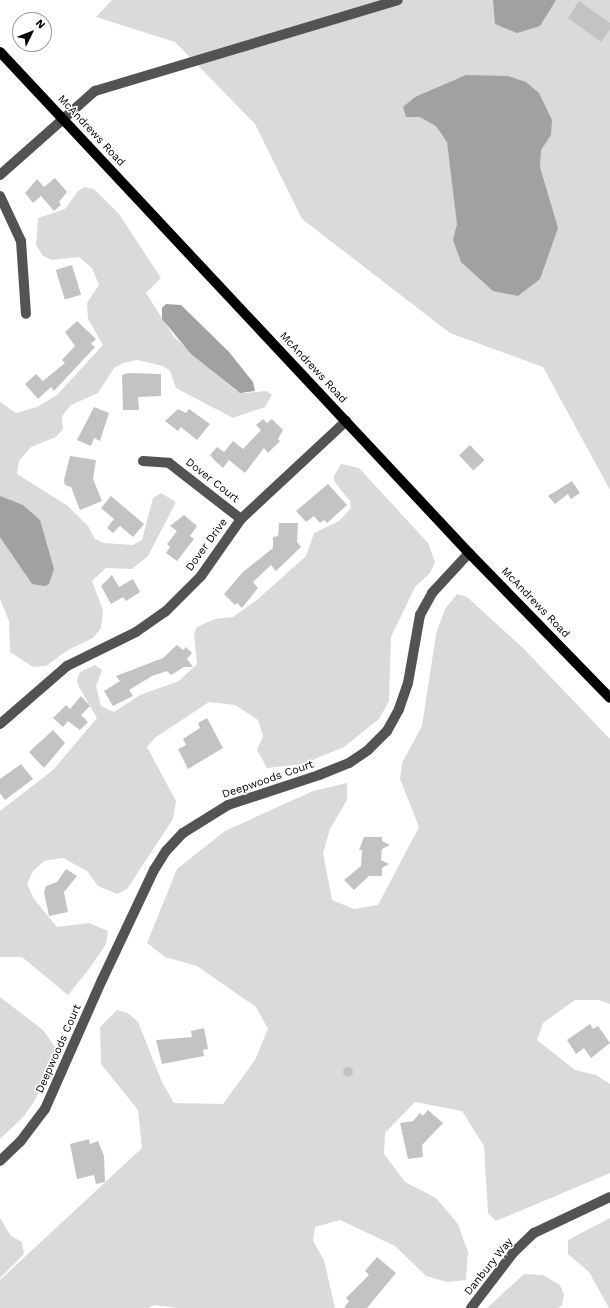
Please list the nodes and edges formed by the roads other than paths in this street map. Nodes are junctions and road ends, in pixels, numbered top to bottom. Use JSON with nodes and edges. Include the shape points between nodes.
{"nodes":[{"id":1,"x":398,"y":0,"type":"edge"},
{"id":2,"x":0,"y":52,"type":"edge"},
{"id":3,"x":62,"y":117,"type":"junction"},
{"id":4,"x":0,"y":175,"type":"edge"},
{"id":5,"x":0,"y":196,"type":"edge"},
{"id":6,"x":26,"y":314,"type":"dead end"},
{"id":7,"x":346,"y":421,"type":"junction"},
{"id":8,"x":143,"y":461,"type":"dead end"},
{"id":9,"x":241,"y":520,"type":"junction"},
{"id":10,"x":469,"y":553,"type":"junction"},
{"id":11,"x":610,"y":698,"type":"edge"},
{"id":12,"x":0,"y":724,"type":"edge"},
{"id":13,"x":0,"y":1160,"type":"edge"},
{"id":14,"x":610,"y":1197,"type":"edge"},
{"id":15,"x":471,"y":1308,"type":"edge"}],
"edges":[{"from":1,"to":3,"type":"street","via":[[95,90]]},
{"from":2,"to":3,"type":"main road","name":"McAndrews Road"},
{"from":3,"to":4,"type":"street"},
{"from":3,"to":7,"type":"main road","name":"McAndrews Road"},
{"from":5,"to":6,"type":"street","via":[[22,240]]},
{"from":7,"to":9,"type":"street","name":"Dover Drive"},
{"from":7,"to":10,"type":"main road","name":"McAndrews Road"},
{"from":8,"to":9,"type":"street","name":"Dover Court","via":[[169,463]]},
{"from":9,"to":12,"type":"street","name":"Dover Drive","via":[[201,576],[165,612],[136,632],[67,666]]},
{"from":10,"to":11,"type":"main road","name":"McAndrews Road"},
{"from":10,"to":13,"type":"street","name":"Deepwoods Court","via":[[432,593],[420,615],[408,683],[399,709],[387,730],[368,750],[349,763],[319,775],[228,805],[183,833],[166,850],[102,980],[46,1109],[20,1142]]},
{"from":14,"to":15,"type":"street","name":"Danbury Way","via":[[534,1233],[513,1253]]}]}
